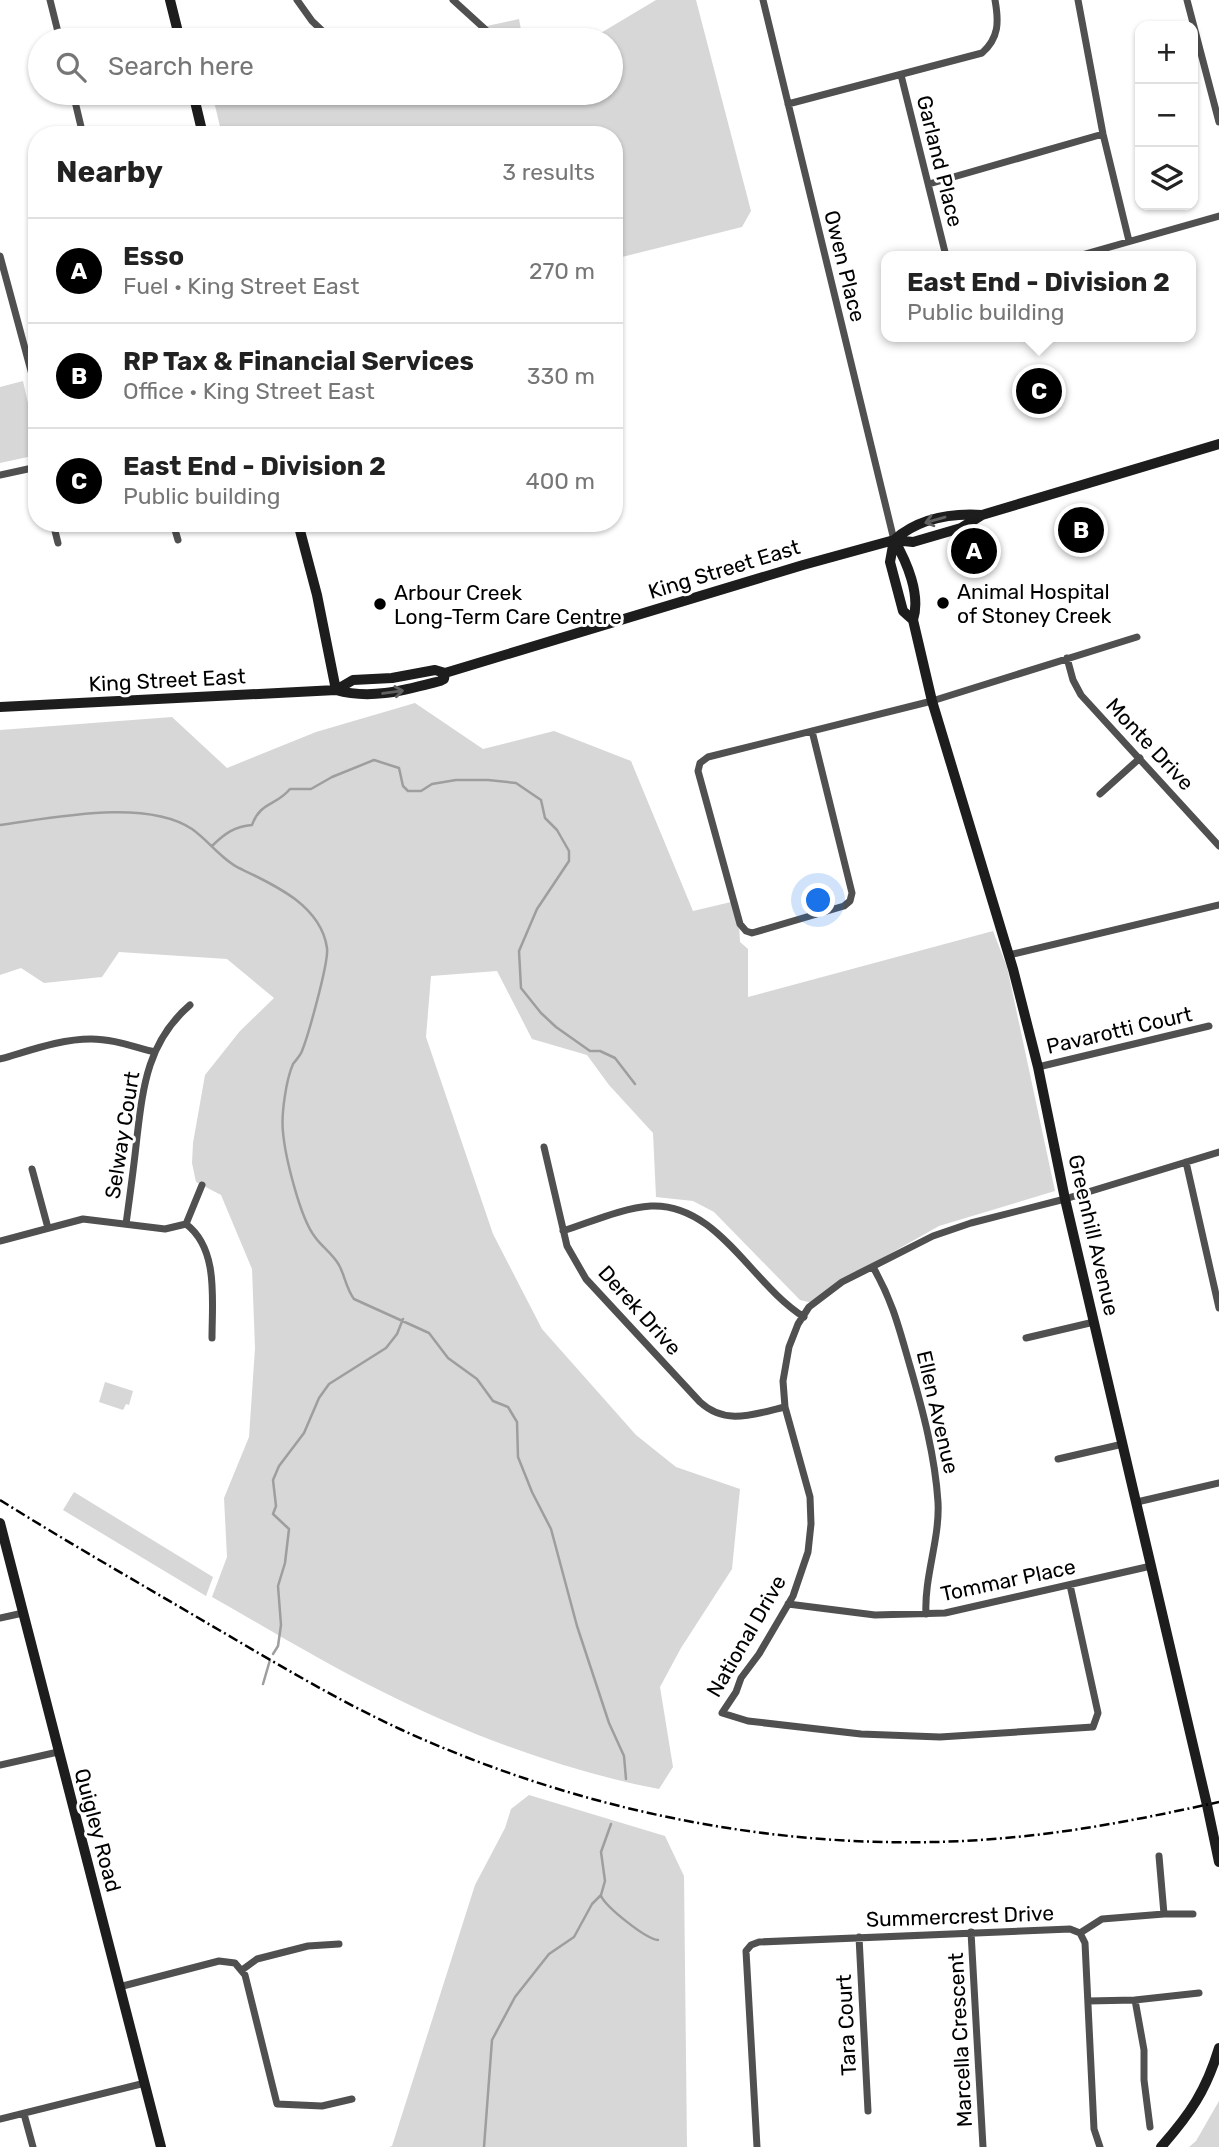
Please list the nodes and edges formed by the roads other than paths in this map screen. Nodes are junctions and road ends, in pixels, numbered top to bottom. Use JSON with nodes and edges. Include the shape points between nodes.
{"nodes":[{"id":1,"x":50,"y":0,"type":"edge"},
{"id":2,"x":170,"y":0,"type":"edge"},
{"id":3,"x":297,"y":0,"type":"edge"},
{"id":4,"x":453,"y":0,"type":"edge"},
{"id":5,"x":762,"y":0,"type":"edge"},
{"id":6,"x":995,"y":0,"type":"edge"},
{"id":7,"x":1078,"y":0,"type":"edge"},
{"id":8,"x":1188,"y":0,"type":"edge"},
{"id":9,"x":57,"y":28,"type":"edge"},
{"id":10,"x":177,"y":28,"type":"edge"},
{"id":11,"x":319,"y":28,"type":"edge"},
{"id":12,"x":484,"y":28,"type":"edge"},
{"id":13,"x":901,"y":75,"type":"junction"},
{"id":14,"x":788,"y":104,"type":"junction"},
{"id":15,"x":76,"y":105,"type":"edge"},
{"id":16,"x":196,"y":105,"type":"edge"},
{"id":17,"x":1219,"y":122,"type":"edge"},
{"id":18,"x":81,"y":126,"type":"edge"},
{"id":19,"x":201,"y":126,"type":"edge"},
{"id":20,"x":1103,"y":134,"type":"junction"},
{"id":21,"x":929,"y":184,"type":"junction"},
{"id":22,"x":1219,"y":216,"type":"edge"},
{"id":23,"x":1129,"y":242,"type":"junction"},
{"id":24,"x":945,"y":251,"type":"edge"},
{"id":25,"x":1097,"y":251,"type":"edge"},
{"id":26,"x":0,"y":256,"type":"edge"},
{"id":27,"x":27,"y":352,"type":"joint"},
{"id":28,"x":28,"y":356,"type":"edge"},
{"id":29,"x":1219,"y":444,"type":"edge"},
{"id":30,"x":28,"y":469,"type":"edge"},
{"id":31,"x":0,"y":475,"type":"edge"},
{"id":32,"x":55,"y":532,"type":"edge"},
{"id":33,"x":176,"y":532,"type":"edge"},
{"id":34,"x":301,"y":532,"type":"edge"},
{"id":35,"x":178,"y":540,"type":"dead end"},
{"id":36,"x":894,"y":540,"type":"junction"},
{"id":37,"x":58,"y":544,"type":"dead end"},
{"id":38,"x":1137,"y":637,"type":"dead end"},
{"id":39,"x":1067,"y":658,"type":"junction"},
{"id":40,"x":336,"y":691,"type":"junction"},
{"id":41,"x":932,"y":701,"type":"junction"},
{"id":42,"x":0,"y":707,"type":"edge"},
{"id":43,"x":812,"y":731,"type":"junction"},
{"id":44,"x":1140,"y":758,"type":"junction"},
{"id":45,"x":1100,"y":794,"type":"dead end"},
{"id":46,"x":1219,"y":846,"type":"edge"},
{"id":47,"x":1219,"y":905,"type":"edge"},
{"id":48,"x":1009,"y":955,"type":"junction"},
{"id":49,"x":190,"y":1005,"type":"dead end"},
{"id":50,"x":1209,"y":1026,"type":"dead end"},
{"id":51,"x":155,"y":1052,"type":"junction"},
{"id":52,"x":0,"y":1059,"type":"edge"},
{"id":53,"x":1038,"y":1067,"type":"junction"},
{"id":54,"x":544,"y":1147,"type":"dead end"},
{"id":55,"x":1219,"y":1152,"type":"edge"},
{"id":56,"x":1186,"y":1162,"type":"junction"},
{"id":57,"x":32,"y":1169,"type":"dead end"},
{"id":58,"x":202,"y":1185,"type":"dead end"},
{"id":59,"x":1065,"y":1199,"type":"junction"},
{"id":60,"x":127,"y":1224,"type":"junction"},
{"id":61,"x":186,"y":1224,"type":"junction"},
{"id":62,"x":48,"y":1228,"type":"junction"},
{"id":63,"x":563,"y":1231,"type":"junction"},
{"id":64,"x":0,"y":1241,"type":"edge"},
{"id":65,"x":873,"y":1267,"type":"junction"},
{"id":66,"x":1217,"y":1287,"type":"edge"},
{"id":67,"x":1219,"y":1308,"type":"edge"},
{"id":68,"x":804,"y":1317,"type":"junction"},
{"id":69,"x":1094,"y":1322,"type":"junction"},
{"id":70,"x":212,"y":1338,"type":"dead end"},
{"id":71,"x":1026,"y":1338,"type":"dead end"},
{"id":72,"x":785,"y":1407,"type":"junction"},
{"id":73,"x":1123,"y":1444,"type":"junction"},
{"id":74,"x":1058,"y":1459,"type":"dead end"},
{"id":75,"x":1219,"y":1483,"type":"edge"},
{"id":76,"x":1137,"y":1502,"type":"junction"},
{"id":77,"x":0,"y":1523,"type":"edge"},
{"id":78,"x":1151,"y":1566,"type":"junction"},
{"id":79,"x":1070,"y":1586,"type":"junction"},
{"id":80,"x":788,"y":1604,"type":"junction"},
{"id":81,"x":23,"y":1613,"type":"junction"},
{"id":82,"x":926,"y":1614,"type":"junction"},
{"id":83,"x":0,"y":1618,"type":"edge"},
{"id":84,"x":58,"y":1752,"type":"junction"},
{"id":85,"x":0,"y":1765,"type":"edge"},
{"id":86,"x":1159,"y":1856,"type":"dead end"},
{"id":87,"x":1219,"y":1862,"type":"edge"},
{"id":88,"x":1164,"y":1914,"type":"junction"},
{"id":89,"x":1193,"y":1914,"type":"dead end"},
{"id":90,"x":971,"y":1932,"type":"junction"},
{"id":91,"x":1080,"y":1933,"type":"junction"},
{"id":92,"x":859,"y":1937,"type":"junction"},
{"id":93,"x":340,"y":1944,"type":"dead end"},
{"id":94,"x":242,"y":1970,"type":"junction"},
{"id":95,"x":119,"y":1987,"type":"junction"},
{"id":96,"x":1199,"y":1993,"type":"dead end"},
{"id":97,"x":1135,"y":2000,"type":"junction"},
{"id":98,"x":1088,"y":2001,"type":"junction"},
{"id":99,"x":1219,"y":2048,"type":"edge"},
{"id":100,"x":145,"y":2082,"type":"junction"},
{"id":101,"x":352,"y":2099,"type":"dead end"},
{"id":102,"x":868,"y":2111,"type":"dead end"},
{"id":103,"x":24,"y":2113,"type":"junction"},
{"id":104,"x":0,"y":2119,"type":"edge"},
{"id":105,"x":1150,"y":2127,"type":"dead end"},
{"id":106,"x":33,"y":2147,"type":"edge"},
{"id":107,"x":161,"y":2147,"type":"edge"},
{"id":108,"x":757,"y":2147,"type":"edge"},
{"id":109,"x":983,"y":2147,"type":"edge"},
{"id":110,"x":1100,"y":2147,"type":"edge"},
{"id":111,"x":1161,"y":2147,"type":"edge"}],
"edges":[{"from":1,"to":9,"type":"street"},
{"from":2,"to":10,"type":"street"},
{"from":3,"to":11,"type":"street"},
{"from":4,"to":12,"type":"street"},
{"from":5,"to":14,"type":"street","name":"Owen Place"},
{"from":6,"to":13,"type":"street","via":[[997,34],[991,46],[982,53]]},
{"from":7,"to":20,"type":"street"},
{"from":8,"to":17,"type":"street"},
{"from":13,"to":14,"type":"street"},
{"from":13,"to":21,"type":"street","name":"Garland Place"},
{"from":14,"to":36,"type":"street","name":"Owen Place"},
{"from":15,"to":18,"type":"street"},
{"from":16,"to":19,"type":"street"},
{"from":20,"to":21,"type":"street"},
{"from":20,"to":23,"type":"street"},
{"from":21,"to":24,"type":"street","name":"Garland Place"},
{"from":22,"to":23,"type":"street"},
{"from":23,"to":25,"type":"street"},
{"from":26,"to":27,"type":"street"},
{"from":27,"to":28,"type":"street"},
{"from":29,"to":36,"type":"street","name":"King Street East","via":[[982,515],[957,513],[921,523]]},
{"from":30,"to":31,"type":"street"},
{"from":32,"to":37,"type":"street"},
{"from":33,"to":35,"type":"street"},
{"from":34,"to":40,"type":"street"},
{"from":36,"to":40,"type":"street","name":"King Street East","via":[[445,673],[440,681],[398,692],[355,696]]},
{"from":36,"to":41,"type":"street","name":"Greenhill Avenue","via":[[890,562],[903,611],[913,621]]},
{"from":38,"to":39,"type":"street"},
{"from":39,"to":41,"type":"street"},
{"from":39,"to":44,"type":"street","name":"Monte Drive","via":[[1081,695]]},
{"from":40,"to":42,"type":"street","name":"King Street East"},
{"from":41,"to":43,"type":"street"},
{"from":41,"to":48,"type":"street","name":"Greenhill Avenue"},
{"from":43,"to":43,"type":"street","via":[[708,757],[700,763],[698,771],[740,924],[752,933],[850,901],[852,893]]},
{"from":44,"to":45,"type":"street"},
{"from":44,"to":46,"type":"street","name":"Monte Drive"},
{"from":47,"to":48,"type":"street"},
{"from":48,"to":53,"type":"street","name":"Greenhill Avenue"},
{"from":49,"to":51,"type":"street","name":"Selway Court","via":[[175,1018]]},
{"from":50,"to":53,"type":"street","name":"Pavarotti Court"},
{"from":51,"to":52,"type":"street","name":"Selway Court","via":[[89,1039]]},
{"from":51,"to":60,"type":"street","name":"Selway Court","via":[[141,1096]]},
{"from":53,"to":59,"type":"street","name":"Greenhill Avenue"},
{"from":54,"to":63,"type":"street","name":"Derek Drive"},
{"from":55,"to":56,"type":"street","name":"National Drive"},
{"from":56,"to":59,"type":"street","name":"National Drive"},
{"from":56,"to":66,"type":"street"},
{"from":57,"to":62,"type":"street"},
{"from":58,"to":61,"type":"street"},
{"from":59,"to":65,"type":"street","name":"National Drive","via":[[933,1236]]},
{"from":59,"to":69,"type":"street","name":"Greenhill Avenue"},
{"from":60,"to":61,"type":"street","via":[[165,1229]]},
{"from":60,"to":62,"type":"street","via":[[83,1219]]},
{"from":61,"to":70,"type":"street","via":[[198,1233],[212,1275]]},
{"from":62,"to":64,"type":"street"},
{"from":63,"to":68,"type":"street","via":[[649,1206],[690,1213],[711,1227],[772,1293]]},
{"from":63,"to":72,"type":"street","name":"Derek Drive","via":[[586,1279],[707,1409],[741,1418]]},
{"from":65,"to":68,"type":"street","name":"National Drive","via":[[824,1294]]},
{"from":65,"to":82,"type":"street","name":"Ellen Avenue","via":[[902,1329],[935,1465],[938,1504]]},
{"from":66,"to":67,"type":"street"},
{"from":68,"to":72,"type":"street","name":"National Drive","via":[[784,1364]]},
{"from":69,"to":71,"type":"street"},
{"from":69,"to":73,"type":"street","name":"Greenhill Avenue"},
{"from":72,"to":80,"type":"street","name":"National Drive","via":[[806,1476],[811,1524],[805,1562]]},
{"from":73,"to":74,"type":"street"},
{"from":73,"to":76,"type":"street","name":"Greenhill Avenue"},
{"from":75,"to":76,"type":"street"},
{"from":76,"to":78,"type":"street","name":"Greenhill Avenue"},
{"from":77,"to":81,"type":"street","name":"Quigley Road"},
{"from":78,"to":79,"type":"street","name":"Tommar Place"},
{"from":78,"to":87,"type":"street","name":"Greenhill Avenue"},
{"from":79,"to":80,"type":"street","name":"National Drive","via":[[1098,1713],[1093,1727],[940,1737],[861,1734],[748,1721],[722,1713]]},
{"from":79,"to":82,"type":"street","name":"Tommar Place","via":[[956,1612]]},
{"from":80,"to":82,"type":"street","name":"Tommar Place","via":[[875,1615]]},
{"from":81,"to":83,"type":"street"},
{"from":81,"to":84,"type":"street","name":"Quigley Road"},
{"from":84,"to":85,"type":"street"},
{"from":84,"to":95,"type":"street","name":"Quigley Road"},
{"from":86,"to":88,"type":"street"},
{"from":88,"to":89,"type":"street"},
{"from":88,"to":91,"type":"street","via":[[1102,1919]]},
{"from":90,"to":91,"type":"street","name":"Summercrest Drive","via":[[1070,1929]]},
{"from":90,"to":92,"type":"street","name":"Summercrest Drive"},
{"from":90,"to":109,"type":"street","name":"Marcella Crescent"},
{"from":91,"to":98,"type":"street","name":"Summercrest Drive","via":[[1086,1946]]},
{"from":92,"to":102,"type":"street","name":"Tara Court"},
{"from":92,"to":108,"type":"street","name":"Summercrest Drive","via":[[759,1942],[746,1951]]},
{"from":93,"to":94,"type":"street","via":[[282,1952],[257,1959]]},
{"from":94,"to":95,"type":"street","via":[[232,1962],[219,1961]]},
{"from":94,"to":101,"type":"street","via":[[277,2104],[322,2106]]},
{"from":95,"to":100,"type":"street","name":"Quigley Road"},
{"from":96,"to":97,"type":"street"},
{"from":97,"to":98,"type":"street"},
{"from":97,"to":105,"type":"street"},
{"from":98,"to":110,"type":"street","name":"Summercrest Drive","via":[[1094,2129]]},
{"from":99,"to":111,"type":"street","via":[[1211,2075],[1190,2113]]},
{"from":100,"to":103,"type":"street"},
{"from":100,"to":107,"type":"street","name":"Quigley Road"},
{"from":103,"to":104,"type":"street"},
{"from":103,"to":106,"type":"street"}]}
